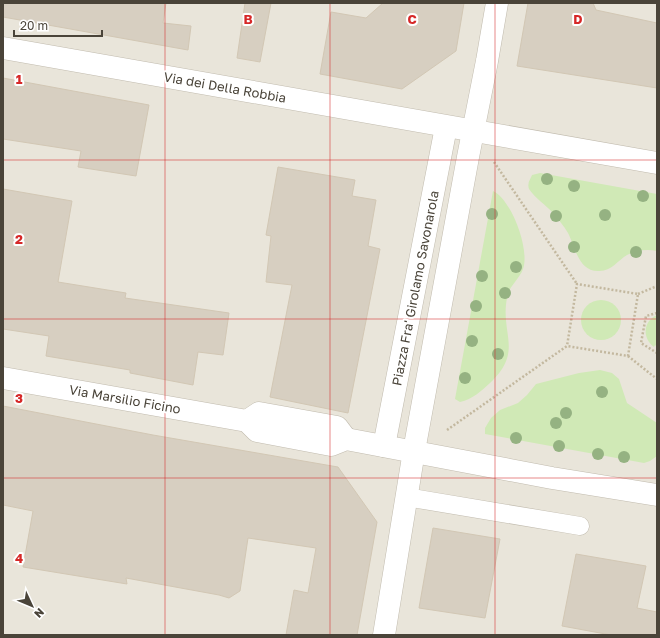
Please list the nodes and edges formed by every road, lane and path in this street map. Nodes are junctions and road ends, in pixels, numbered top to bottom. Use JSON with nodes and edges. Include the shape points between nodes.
{"nodes":[{"id":1,"x":497,"y":3,"type":"edge"},
{"id":2,"x":3,"y":48,"type":"edge"},
{"id":3,"x":446,"y":127,"type":"junction"},
{"id":4,"x":473,"y":131,"type":"junction"},
{"id":5,"x":494,"y":162,"type":"dead end"},
{"id":6,"x":657,"y":163,"type":"edge"},
{"id":7,"x":577,"y":284,"type":"junction"},
{"id":8,"x":657,"y":286,"type":"edge"},
{"id":9,"x":638,"y":294,"type":"junction"},
{"id":10,"x":657,"y":312,"type":"edge"},
{"id":11,"x":567,"y":346,"type":"junction"},
{"id":12,"x":657,"y":353,"type":"edge"},
{"id":13,"x":628,"y":356,"type":"junction"},
{"id":14,"x":3,"y":378,"type":"edge"},
{"id":15,"x":657,"y":379,"type":"edge"},
{"id":16,"x":384,"y":446,"type":"junction"},
{"id":17,"x":414,"y":451,"type":"junction"},
{"id":18,"x":657,"y":495,"type":"edge"},
{"id":19,"x":406,"y":497,"type":"junction"},
{"id":20,"x":580,"y":526,"type":"dead end"},
{"id":21,"x":384,"y":635,"type":"edge"}],
"edges":[{"from":1,"to":4,"type":"street"},
{"from":2,"to":3,"type":"street","name":"Via dei Della Robbia"},
{"from":3,"to":4,"type":"street"},
{"from":3,"to":16,"type":"street","name":"Piazza Fra' Girolamo Savonarola"},
{"from":4,"to":6,"type":"street"},
{"from":4,"to":17,"type":"street"},
{"from":5,"to":7,"type":"path"},
{"from":7,"to":9,"type":"path"},
{"from":7,"to":11,"type":"path"},
{"from":8,"to":9,"type":"path"},
{"from":9,"to":13,"type":"path"},
{"from":10,"to":12,"type":"path","via":[[646,316],[641,343]]},
{"from":11,"to":13,"type":"path"},
{"from":11,"to":17,"type":"path"},
{"from":13,"to":15,"type":"path"},
{"from":14,"to":16,"type":"street","name":"Via Marsilio Ficino","via":[[247,421],[259,412],[337,427],[346,439]]},
{"from":16,"to":17,"type":"street"},
{"from":17,"to":18,"type":"street"},
{"from":17,"to":19,"type":"street"},
{"from":19,"to":20,"type":"lane"},
{"from":19,"to":21,"type":"street"}]}
